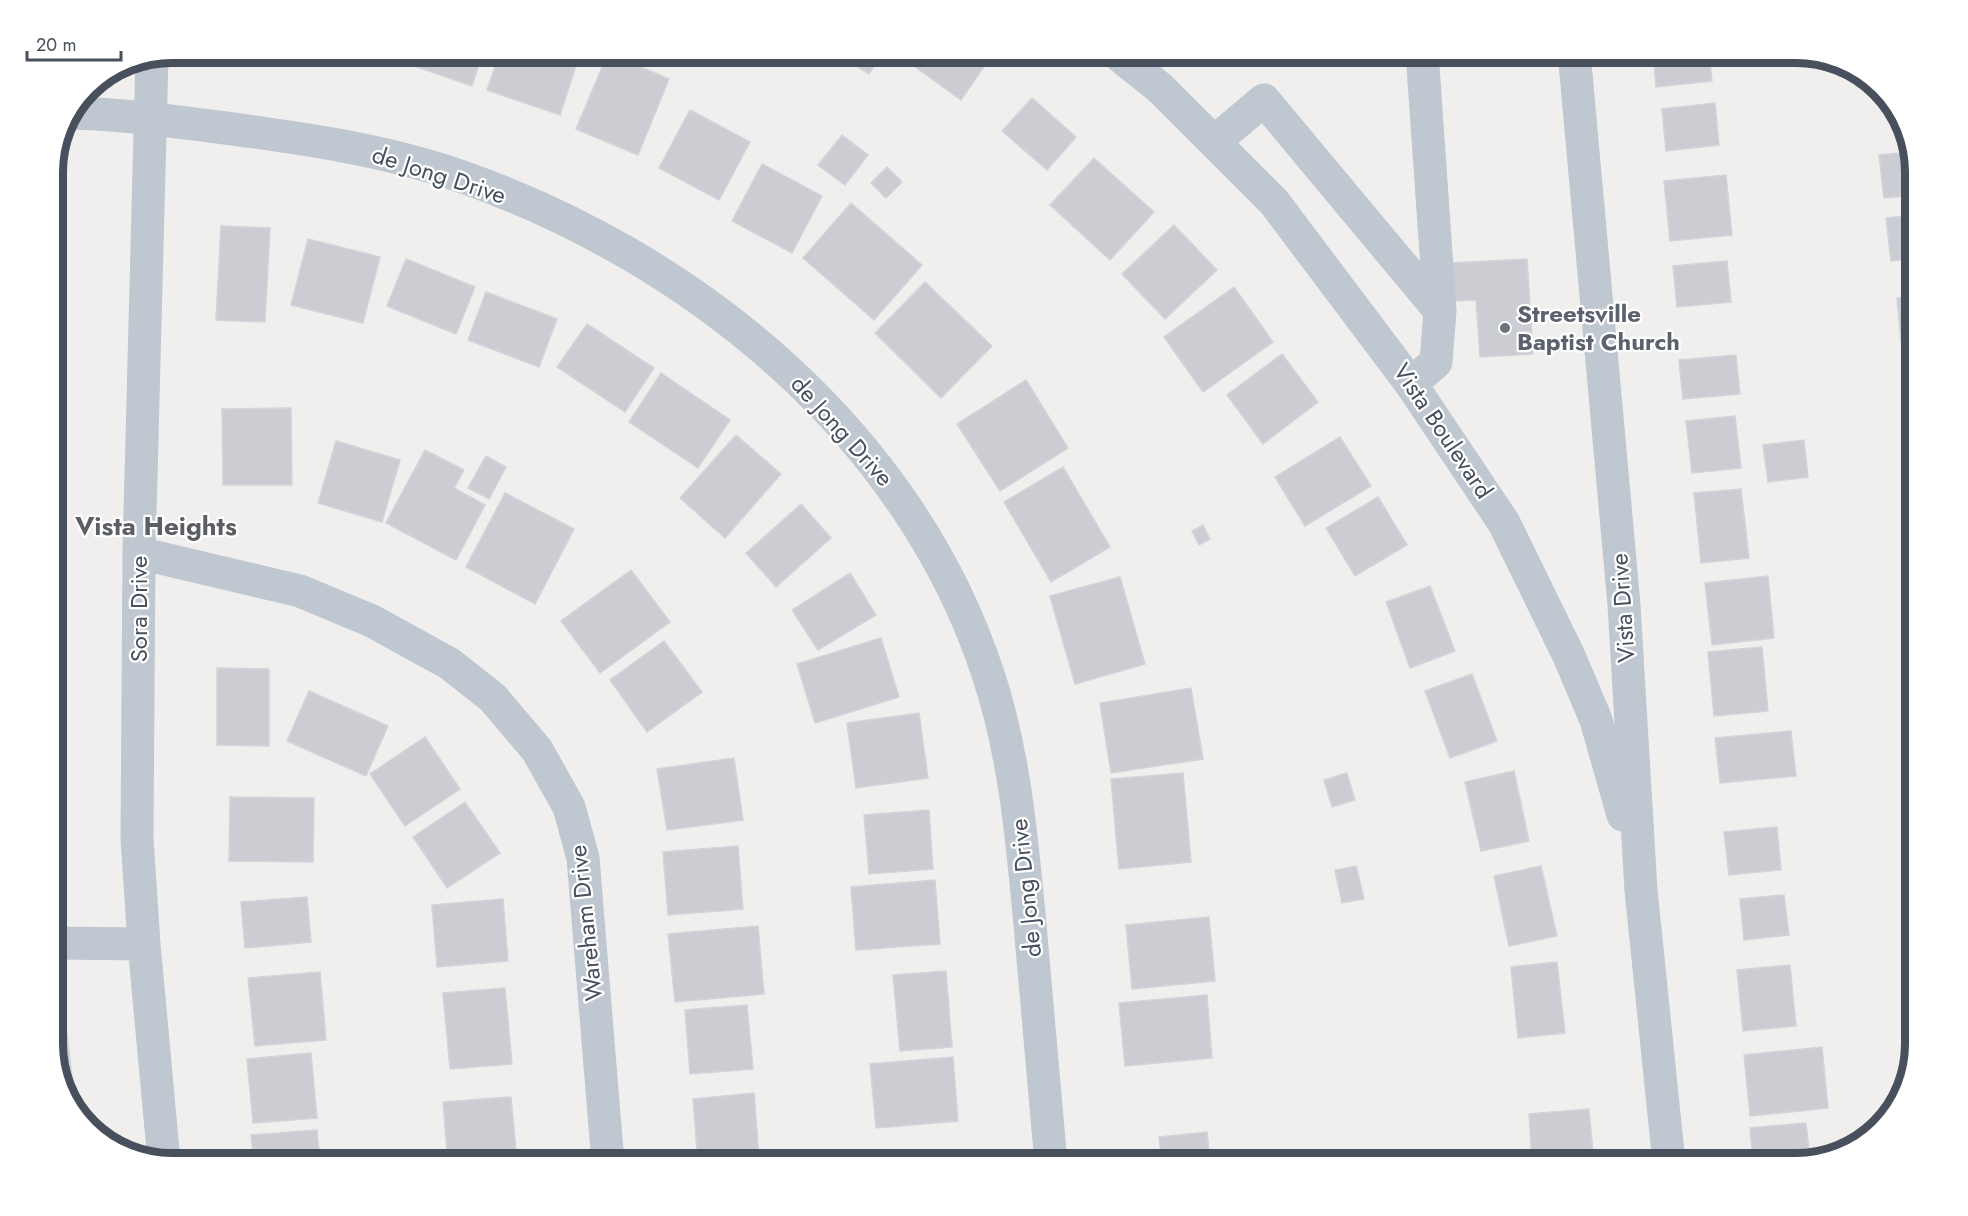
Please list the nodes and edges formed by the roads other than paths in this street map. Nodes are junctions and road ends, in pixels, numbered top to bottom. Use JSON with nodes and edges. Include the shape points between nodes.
{"nodes":[{"id":1,"x":1129,"y":63,"type":"edge"},
{"id":2,"x":1423,"y":63,"type":"edge"},
{"id":3,"x":1575,"y":63,"type":"edge"},
{"id":4,"x":152,"y":65,"type":"edge"},
{"id":5,"x":80,"y":113,"type":"edge"},
{"id":6,"x":151,"y":118,"type":"junction"},
{"id":7,"x":1214,"y":141,"type":"junction"},
{"id":8,"x":1440,"y":311,"type":"junction"},
{"id":9,"x":1411,"y":384,"type":"junction"},
{"id":10,"x":139,"y":553,"type":"junction"},
{"id":11,"x":1641,"y":890,"type":"junction"},
{"id":12,"x":63,"y":943,"type":"edge"},
{"id":13,"x":144,"y":944,"type":"junction"},
{"id":14,"x":163,"y":1152,"type":"edge"},
{"id":15,"x":607,"y":1153,"type":"edge"},
{"id":16,"x":1050,"y":1153,"type":"edge"},
{"id":17,"x":1668,"y":1153,"type":"edge"}],
"edges":[{"from":1,"to":7,"type":"street","name":"Vista Boulevard"},
{"from":2,"to":8,"type":"street"},
{"from":3,"to":11,"type":"street","name":"Vista Drive","via":[[1624,605]]},
{"from":4,"to":6,"type":"street","name":"Sora Drive"},
{"from":5,"to":6,"type":"street","name":"de Jong Drive"},
{"from":6,"to":10,"type":"street","name":"Sora Drive"},
{"from":6,"to":16,"type":"street","name":"de Jong Drive","via":[[331,142],[458,176],[556,215],[641,262],[727,318],[798,378],[858,442],[908,508],[954,590],[988,672],[1008,744],[1021,831]]},
{"from":7,"to":8,"type":"street","via":[[1264,100]]},
{"from":7,"to":9,"type":"street","name":"Vista Boulevard","via":[[1274,202]]},
{"from":8,"to":9,"type":"street","via":[[1436,362]]},
{"from":9,"to":11,"type":"street","name":"Vista Boulevard","via":[[1504,524],[1569,656],[1596,720]]},
{"from":10,"to":13,"type":"street","name":"Sora Drive","via":[[137,838]]},
{"from":10,"to":15,"type":"street","name":"Wareham Drive","via":[[300,591],[372,621],[450,664],[493,698],[537,750],[569,807],[583,858]]},
{"from":11,"to":17,"type":"street","name":"Vista Drive"},
{"from":12,"to":13,"type":"street"},
{"from":13,"to":14,"type":"street","name":"Sora Drive"}]}
